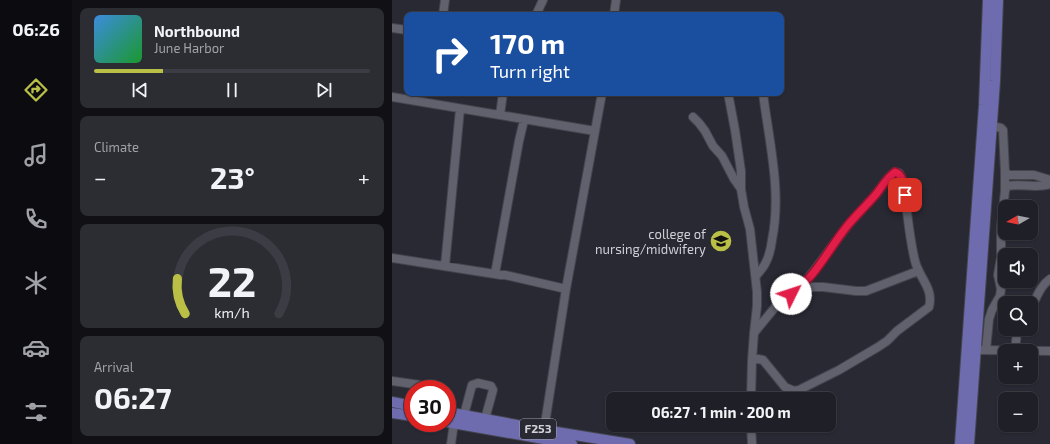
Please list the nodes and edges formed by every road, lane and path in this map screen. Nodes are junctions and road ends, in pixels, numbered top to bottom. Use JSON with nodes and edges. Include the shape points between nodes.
{"nodes":[{"id":1,"x":445,"y":0,"type":"edge"},
{"id":2,"x":543,"y":0,"type":"edge"},
{"id":3,"x":616,"y":0,"type":"edge"},
{"id":4,"x":988,"y":0,"type":"edge"},
{"id":5,"x":998,"y":0,"type":"edge"},
{"id":6,"x":443,"y":12,"type":"edge"},
{"id":7,"x":537,"y":12,"type":"edge"},
{"id":8,"x":614,"y":12,"type":"edge"},
{"id":9,"x":392,"y":28,"type":"edge"},
{"id":10,"x":404,"y":30,"type":"edge"},
{"id":11,"x":503,"y":96,"type":"edge"},
{"id":12,"x":601,"y":96,"type":"edge"},
{"id":13,"x":729,"y":96,"type":"edge"},
{"id":14,"x":763,"y":96,"type":"edge"},
{"id":15,"x":392,"y":97,"type":"edge"},
{"id":16,"x":460,"y":109,"type":"junction"},
{"id":17,"x":500,"y":115,"type":"junction"},
{"id":18,"x":693,"y":116,"type":"dead end"},
{"id":19,"x":524,"y":120,"type":"junction"},
{"id":20,"x":992,"y":126,"type":"junction"},
{"id":21,"x":595,"y":131,"type":"junction"},
{"id":22,"x":1005,"y":172,"type":"junction"},
{"id":23,"x":1050,"y":180,"type":"edge"},
{"id":24,"x":1050,"y":184,"type":"edge"},
{"id":25,"x":741,"y":189,"type":"junction"},
{"id":26,"x":1005,"y":191,"type":"junction"},
{"id":27,"x":392,"y":258,"type":"edge"},
{"id":28,"x":446,"y":266,"type":"junction"},
{"id":29,"x":918,"y":271,"type":"junction"},
{"id":30,"x":495,"y":274,"type":"junction"},
{"id":31,"x":756,"y":276,"type":"junction"},
{"id":32,"x":1050,"y":279,"type":"edge"},
{"id":33,"x":566,"y":289,"type":"junction"},
{"id":34,"x":791,"y":294,"type":"junction"},
{"id":35,"x":1037,"y":296,"type":"edge"},
{"id":36,"x":754,"y":333,"type":"junction"},
{"id":37,"x":981,"y":350,"type":"junction"},
{"id":38,"x":998,"y":350,"type":"edge"},
{"id":39,"x":1038,"y":350,"type":"edge"},
{"id":40,"x":1050,"y":350,"type":"edge"},
{"id":41,"x":752,"y":360,"type":"junction"},
{"id":42,"x":392,"y":381,"type":"edge"},
{"id":43,"x":404,"y":383,"type":"edge"},
{"id":44,"x":751,"y":392,"type":"edge"},
{"id":45,"x":392,"y":402,"type":"edge"},
{"id":46,"x":404,"y":404,"type":"edge"},
{"id":47,"x":392,"y":413,"type":"edge"},
{"id":48,"x":456,"y":414,"type":"edge"},
{"id":49,"x":404,"y":415,"type":"edge"},
{"id":50,"x":464,"y":415,"type":"junction"},
{"id":51,"x":485,"y":419,"type":"junction"},
{"id":52,"x":456,"y":424,"type":"edge"},
{"id":53,"x":544,"y":430,"type":"junction"},
{"id":54,"x":451,"y":432,"type":"edge"},
{"id":55,"x":751,"y":432,"type":"edge"},
{"id":56,"x":452,"y":444,"type":"edge"},
{"id":57,"x":572,"y":444,"type":"edge"},
{"id":58,"x":630,"y":444,"type":"edge"},
{"id":59,"x":752,"y":444,"type":"edge"},
{"id":60,"x":960,"y":444,"type":"edge"},
{"id":61,"x":969,"y":444,"type":"edge"}],
"edges":[{"from":1,"to":6,"type":"street"},
{"from":2,"to":7,"type":"street"},
{"from":3,"to":8,"type":"street"},
{"from":4,"to":60,"type":"main road","via":[[984,105]]},
{"from":5,"to":20,"type":"main road"},
{"from":9,"to":10,"type":"street"},
{"from":11,"to":17,"type":"street"},
{"from":12,"to":21,"type":"street"},
{"from":13,"to":25,"type":"street","via":[[741,171]]},
{"from":14,"to":31,"type":"street","via":[[773,165],[775,228],[765,264]]},
{"from":15,"to":16,"type":"street"},
{"from":16,"to":17,"type":"street"},
{"from":16,"to":28,"type":"street"},
{"from":17,"to":19,"type":"street"},
{"from":18,"to":25,"type":"street","via":[[722,156]]},
{"from":19,"to":21,"type":"street"},
{"from":19,"to":30,"type":"street"},
{"from":20,"to":22,"type":"street","via":[[1003,130]]},
{"from":20,"to":37,"type":"main road"},
{"from":21,"to":33,"type":"street"},
{"from":22,"to":23,"type":"street"},
{"from":22,"to":26,"type":"street"},
{"from":24,"to":26,"type":"street","via":[[1040,187],[1012,185],[1007,186]]},
{"from":25,"to":31,"type":"street","via":[[750,229]]},
{"from":26,"to":37,"type":"street","via":[[998,275],[1000,296],[992,310]]},
{"from":27,"to":28,"type":"street"},
{"from":28,"to":30,"type":"street"},
{"from":29,"to":34,"type":"street","via":[[866,290],[809,287]]},
{"from":29,"to":34,"type":"street","via":[[903,182],[899,173],[895,172],[848,225],[800,288]]},
{"from":29,"to":41,"type":"street","via":[[928,288],[931,301],[929,307],[887,341],[839,370],[794,391],[785,387],[763,360]]},
{"from":30,"to":33,"type":"street"},
{"from":31,"to":36,"type":"street","via":[[757,306]]},
{"from":32,"to":35,"type":"street"},
{"from":33,"to":53,"type":"street"},
{"from":34,"to":36,"type":"street","via":[[781,300]]},
{"from":36,"to":41,"type":"street"},
{"from":37,"to":38,"type":"street"},
{"from":37,"to":61,"type":"main road"},
{"from":39,"to":40,"type":"street"},
{"from":41,"to":44,"type":"street"},
{"from":42,"to":43,"type":"street"},
{"from":45,"to":46,"type":"main road"},
{"from":47,"to":49,"type":"main road"},
{"from":48,"to":50,"type":"main road","number":"F253"},
{"from":50,"to":51,"type":"main road","number":"F253"},
{"from":50,"to":51,"type":"street","via":[[472,385],[478,383],[491,386],[493,390]]},
{"from":51,"to":53,"type":"main road","number":"F253"},
{"from":52,"to":57,"type":"main road","number":"F253"},
{"from":53,"to":58,"type":"main road","number":"F253"},
{"from":54,"to":56,"type":"street"},
{"from":55,"to":59,"type":"street"}]}
